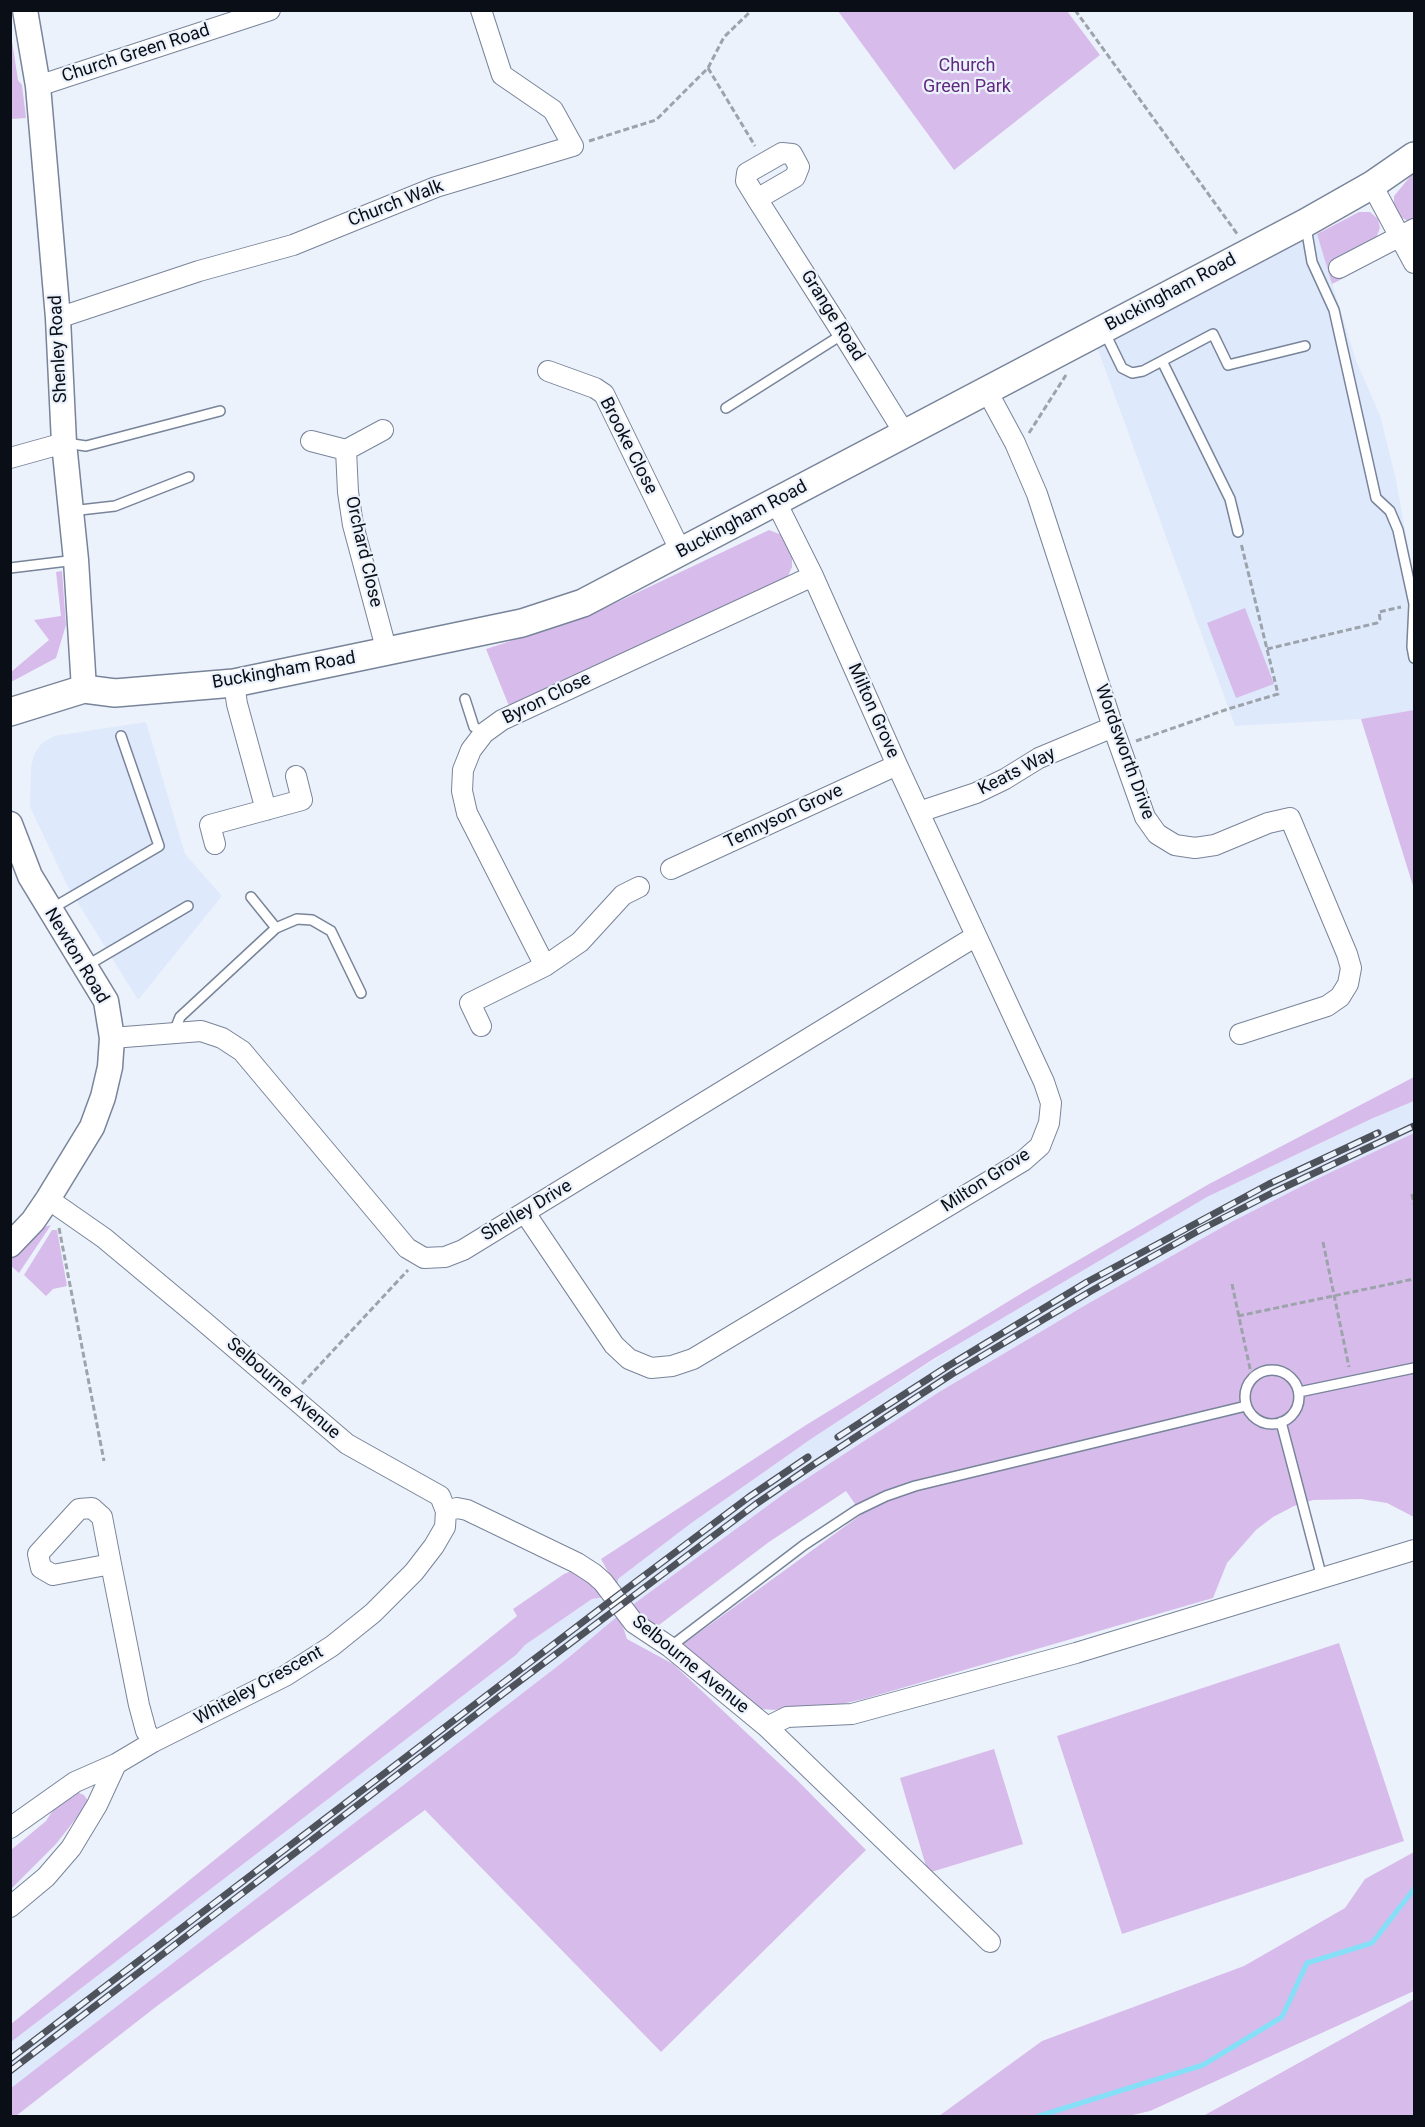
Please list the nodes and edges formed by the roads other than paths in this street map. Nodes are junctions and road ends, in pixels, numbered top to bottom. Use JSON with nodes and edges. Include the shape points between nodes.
{"nodes":[{"id":1,"x":25,"y":10,"type":"edge"},
{"id":2,"x":270,"y":10,"type":"edge"},
{"id":3,"x":482,"y":10,"type":"edge"},
{"id":4,"x":38,"y":86,"type":"junction"},
{"id":5,"x":1414,"y":156,"type":"edge"},
{"id":6,"x":1372,"y":185,"type":"junction"},
{"id":7,"x":757,"y":199,"type":"junction"},
{"id":8,"x":1305,"y":223,"type":"junction"},
{"id":9,"x":1407,"y":233,"type":"edge"},
{"id":10,"x":1414,"y":263,"type":"edge"},
{"id":11,"x":1339,"y":268,"type":"dead end"},
{"id":12,"x":58,"y":318,"type":"junction"},
{"id":13,"x":1103,"y":329,"type":"junction"},
{"id":14,"x":843,"y":334,"type":"junction"},
{"id":15,"x":1305,"y":346,"type":"dead end"},
{"id":16,"x":1162,"y":361,"type":"junction"},
{"id":17,"x":548,"y":370,"type":"dead end"},
{"id":18,"x":987,"y":392,"type":"junction"},
{"id":19,"x":726,"y":408,"type":"dead end"},
{"id":20,"x":220,"y":411,"type":"dead end"},
{"id":21,"x":382,"y":430,"type":"dead end"},
{"id":22,"x":905,"y":434,"type":"junction"},
{"id":23,"x":311,"y":441,"type":"dead end"},
{"id":24,"x":64,"y":443,"type":"junction"},
{"id":25,"x":346,"y":450,"type":"junction"},
{"id":26,"x":10,"y":458,"type":"edge"},
{"id":27,"x":189,"y":477,"type":"dead end"},
{"id":28,"x":776,"y":502,"type":"junction"},
{"id":29,"x":71,"y":511,"type":"junction"},
{"id":30,"x":1238,"y":532,"type":"road end"},
{"id":31,"x":681,"y":552,"type":"junction"},
{"id":32,"x":76,"y":560,"type":"junction"},
{"id":33,"x":10,"y":568,"type":"edge"},
{"id":34,"x":813,"y":576,"type":"junction"},
{"id":35,"x":1414,"y":604,"type":"edge"},
{"id":36,"x":387,"y":652,"type":"junction"},
{"id":37,"x":1414,"y":658,"type":"edge"},
{"id":38,"x":234,"y":683,"type":"junction"},
{"id":39,"x":84,"y":689,"type":"junction"},
{"id":40,"x":465,"y":699,"type":"dead end"},
{"id":41,"x":10,"y":712,"type":"edge"},
{"id":42,"x":1113,"y":728,"type":"junction"},
{"id":43,"x":484,"y":733,"type":"junction"},
{"id":44,"x":121,"y":736,"type":"dead end"},
{"id":45,"x":897,"y":765,"type":"junction"},
{"id":46,"x":296,"y":777,"type":"dead end"},
{"id":47,"x":266,"y":810,"type":"junction"},
{"id":48,"x":919,"y":812,"type":"junction"},
{"id":49,"x":10,"y":824,"type":"edge"},
{"id":50,"x":215,"y":844,"type":"dead end"},
{"id":51,"x":671,"y":869,"type":"dead end"},
{"id":52,"x":639,"y":887,"type":"dead end"},
{"id":53,"x":251,"y":897,"type":"dead end"},
{"id":54,"x":188,"y":906,"type":"dead end"},
{"id":55,"x":49,"y":910,"type":"junction"},
{"id":56,"x":276,"y":928,"type":"junction"},
{"id":57,"x":976,"y":936,"type":"junction"},
{"id":58,"x":86,"y":966,"type":"junction"},
{"id":59,"x":545,"y":966,"type":"junction"},
{"id":60,"x":361,"y":993,"type":"dead end"},
{"id":61,"x":481,"y":1026,"type":"dead end"},
{"id":62,"x":174,"y":1032,"type":"junction"},
{"id":63,"x":1240,"y":1034,"type":"dead end"},
{"id":64,"x":112,"y":1038,"type":"junction"},
{"id":65,"x":48,"y":1199,"type":"junction"},
{"id":66,"x":525,"y":1213,"type":"junction"},
{"id":67,"x":10,"y":1245,"type":"edge"},
{"id":68,"x":1414,"y":1368,"type":"edge"},
{"id":69,"x":1299,"y":1392,"type":"junction"},
{"id":70,"x":1246,"y":1406,"type":"junction"},
{"id":71,"x":1281,"y":1422,"type":"junction"},
{"id":72,"x":446,"y":1511,"type":"junction"},
{"id":73,"x":1414,"y":1550,"type":"edge"},
{"id":74,"x":111,"y":1564,"type":"dead end"},
{"id":75,"x":1322,"y":1578,"type":"junction"},
{"id":76,"x":670,"y":1647,"type":"junction"},
{"id":77,"x":767,"y":1727,"type":"junction"},
{"id":78,"x":153,"y":1742,"type":"junction"},
{"id":79,"x":116,"y":1764,"type":"junction"},
{"id":80,"x":10,"y":1828,"type":"edge"},
{"id":81,"x":10,"y":1907,"type":"edge"},
{"id":82,"x":990,"y":1942,"type":"dead end"}],
"edges":[{"from":1,"to":4,"type":"street","name":"Shenley Road"},
{"from":2,"to":4,"type":"street","name":"Church Green Road"},
{"from":3,"to":12,"type":"street","name":"Church Walk","via":[[502,75],[553,110],[573,146],[436,186],[293,245],[199,271]]},
{"from":4,"to":12,"type":"street","name":"Shenley Road"},
{"from":5,"to":6,"type":"main road","name":"Buckingham Road"},
{"from":6,"to":8,"type":"main road","name":"Buckingham Road"},
{"from":6,"to":9,"type":"street"},
{"from":7,"to":7,"type":"street","name":"Grange Road","via":[[746,181],[747,173],[782,153],[792,154],[799,167],[795,177]]},
{"from":7,"to":14,"type":"street","name":"Grange Road"},
{"from":8,"to":13,"type":"main road","name":"Buckingham Road"},
{"from":8,"to":35,"type":"lane","via":[[1312,262],[1334,310],[1376,498],[1390,512],[1398,530]]},
{"from":9,"to":10,"type":"street"},
{"from":9,"to":11,"type":"street"},
{"from":12,"to":24,"type":"street","name":"Shenley Road"},
{"from":13,"to":16,"type":"lane","via":[[1122,368],[1132,373]]},
{"from":13,"to":18,"type":"main road","name":"Buckingham Road"},
{"from":14,"to":19,"type":"lane"},
{"from":14,"to":22,"type":"street","name":"Grange Road"},
{"from":15,"to":16,"type":"lane","via":[[1228,365],[1213,334]]},
{"from":16,"to":30,"type":"lane","via":[[1230,499]]},
{"from":17,"to":31,"type":"street","name":"Brooke Close","via":[[604,394]]},
{"from":18,"to":22,"type":"main road","name":"Buckingham Road"},
{"from":18,"to":42,"type":"street","name":"Wordsworth Drive","via":[[1037,494]]},
{"from":20,"to":24,"type":"lane","via":[[86,446]]},
{"from":21,"to":25,"type":"street"},
{"from":22,"to":28,"type":"main road","name":"Buckingham Road"},
{"from":23,"to":25,"type":"street"},
{"from":24,"to":26,"type":"street"},
{"from":24,"to":29,"type":"street","name":"Shenley Road"},
{"from":25,"to":36,"type":"street","name":"Orchard Close","via":[[353,525]]},
{"from":27,"to":29,"type":"lane","via":[[115,506]]},
{"from":28,"to":31,"type":"main road","name":"Buckingham Road"},
{"from":28,"to":34,"type":"street","name":"Milton Grove"},
{"from":29,"to":32,"type":"street","name":"Shenley Road"},
{"from":31,"to":36,"type":"main road","name":"Buckingham Road","via":[[573,606],[522,623]]},
{"from":32,"to":33,"type":"lane"},
{"from":32,"to":39,"type":"street","name":"Shenley Road"},
{"from":34,"to":43,"type":"street","name":"Byron Close","via":[[511,715]]},
{"from":34,"to":45,"type":"street","name":"Milton Grove"},
{"from":35,"to":37,"type":"lane"},
{"from":36,"to":38,"type":"main road","name":"Buckingham Road"},
{"from":38,"to":39,"type":"main road","name":"Buckingham Road","via":[[115,693]]},
{"from":38,"to":47,"type":"street"},
{"from":39,"to":41,"type":"main road","name":"Buckingham Road"},
{"from":40,"to":43,"type":"lane","via":[[474,727]]},
{"from":42,"to":48,"type":"street","name":"Keats Way","via":[[1040,758],[976,793]]},
{"from":42,"to":63,"type":"street","name":"Wordsworth Drive","via":[[1145,817],[1157,834],[1175,845],[1215,845],[1290,818],[1299,835],[1347,954],[1351,968],[1348,984],[1340,997],[1327,1006]]},
{"from":43,"to":59,"type":"street","name":"Byron Close","via":[[463,770],[467,813]]},
{"from":44,"to":55,"type":"lane","via":[[159,846]]},
{"from":45,"to":48,"type":"street","name":"Milton Grove"},
{"from":45,"to":51,"type":"street","name":"Tennyson Grove"},
{"from":46,"to":47,"type":"street","via":[[302,800]]},
{"from":47,"to":50,"type":"street","via":[[210,825]]},
{"from":48,"to":57,"type":"street","name":"Milton Grove"},
{"from":49,"to":55,"type":"street","name":"Newton Road","via":[[30,876]]},
{"from":52,"to":59,"type":"street","via":[[623,895],[580,942]]},
{"from":53,"to":56,"type":"lane"},
{"from":54,"to":58,"type":"lane"},
{"from":55,"to":58,"type":"street","name":"Newton Road"},
{"from":56,"to":60,"type":"lane","via":[[297,919],[312,920],[330,930]]},
{"from":56,"to":62,"type":"lane","via":[[180,1017]]},
{"from":57,"to":66,"type":"street","name":"Shelley Drive"},
{"from":57,"to":66,"type":"street","name":"Milton Grove","via":[[1051,1103],[1049,1123],[1040,1146],[1023,1161],[693,1359],[672,1366],[651,1368],[629,1359],[614,1345]]},
{"from":58,"to":64,"type":"street","name":"Newton Road","via":[[106,1001]]},
{"from":59,"to":61,"type":"street","via":[[470,1003]]},
{"from":62,"to":64,"type":"street"},
{"from":62,"to":66,"type":"street","name":"Shelley Drive","via":[[201,1031],[242,1051],[407,1248],[424,1258],[445,1257],[463,1250]]},
{"from":64,"to":65,"type":"street","name":"Newton Road","via":[[110,1068],[92,1128]]},
{"from":65,"to":67,"type":"street","name":"Newton Road"},
{"from":65,"to":72,"type":"street","name":"Selbourne Avenue","via":[[104,1238],[347,1444],[440,1496]]},
{"from":68,"to":69,"type":"lane"},
{"from":69,"to":70,"type":"lane","via":[[1291,1377],[1275,1370],[1259,1373],[1245,1391]]},
{"from":69,"to":71,"type":"lane","via":[[1293,1414]]},
{"from":70,"to":71,"type":"lane","via":[[1256,1419],[1272,1424]]},
{"from":70,"to":76,"type":"lane","via":[[886,1496],[856,1510],[804,1545]]},
{"from":71,"to":75,"type":"lane"},
{"from":72,"to":76,"type":"street","name":"Selbourne Avenue","via":[[467,1510],[578,1563],[603,1582],[640,1629]]},
{"from":72,"to":78,"type":"street","name":"Whiteley Crescent","via":[[445,1527],[414,1572],[332,1646],[285,1676]]},
{"from":73,"to":75,"type":"street"},
{"from":74,"to":78,"type":"street","via":[[139,1705]]},
{"from":75,"to":77,"type":"street","via":[[1076,1653],[852,1714],[787,1717]]},
{"from":76,"to":77,"type":"street","name":"Selbourne Avenue"},
{"from":77,"to":82,"type":"street","name":"Selbourne Avenue"},
{"from":78,"to":79,"type":"street","name":"Whiteley Crescent"},
{"from":79,"to":80,"type":"street","name":"Whiteley Crescent","via":[[75,1782]]},
{"from":79,"to":81,"type":"street","via":[[71,1848],[46,1877]]}]}
